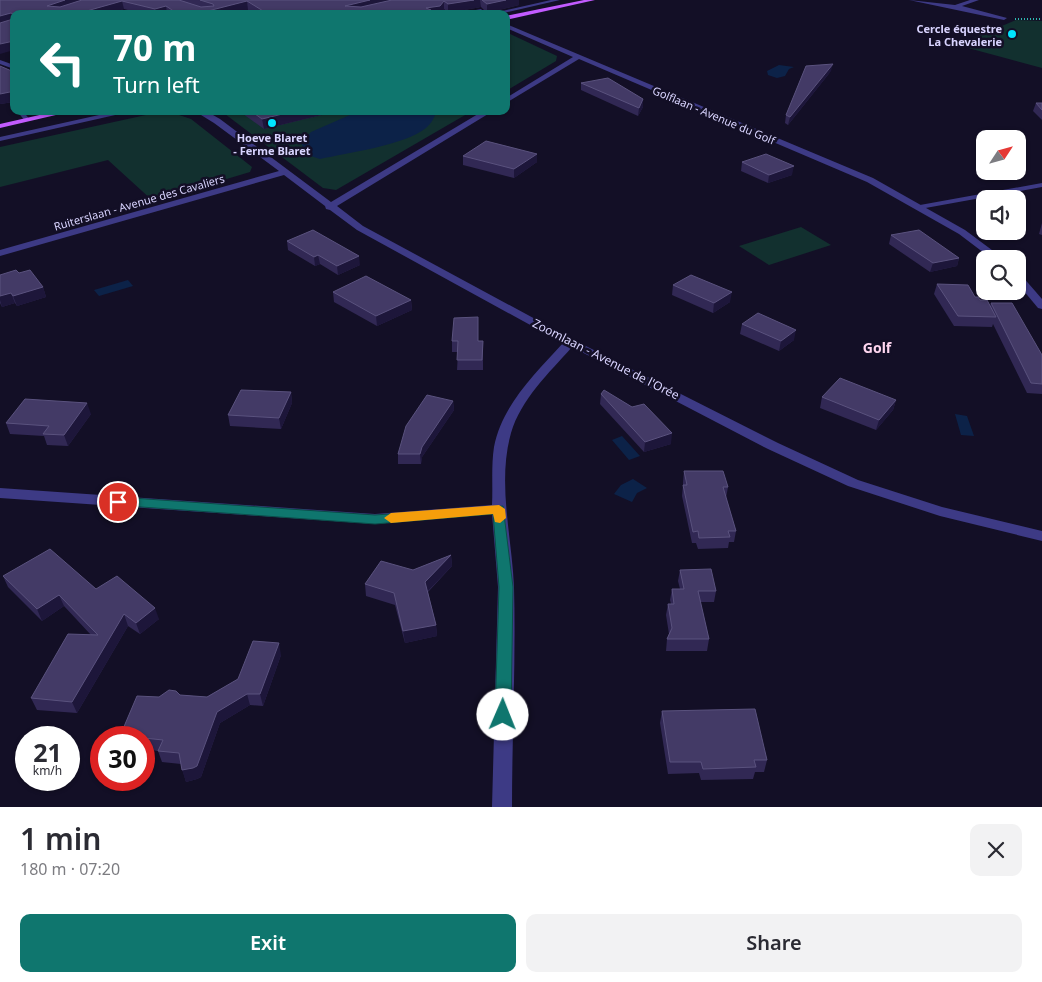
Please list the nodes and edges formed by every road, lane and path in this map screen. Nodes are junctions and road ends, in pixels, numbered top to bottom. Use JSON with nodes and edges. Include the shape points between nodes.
{"nodes":[{"id":1,"x":539,"y":0,"type":"edge"},
{"id":2,"x":592,"y":0,"type":"edge"},
{"id":3,"x":912,"y":0,"type":"edge"},
{"id":4,"x":976,"y":0,"type":"edge"},
{"id":5,"x":546,"y":2,"type":"junction"},
{"id":6,"x":558,"y":4,"type":"edge"},
{"id":7,"x":518,"y":5,"type":"dead end"},
{"id":8,"x":529,"y":6,"type":"junction"},
{"id":9,"x":955,"y":7,"type":"junction"},
{"id":10,"x":510,"y":10,"type":"edge"},
{"id":11,"x":510,"y":17,"type":"edge"},
{"id":12,"x":1004,"y":18,"type":"joint"},
{"id":13,"x":1042,"y":19,"type":"edge"},
{"id":14,"x":510,"y":28,"type":"edge"},
{"id":15,"x":578,"y":57,"type":"junction"},
{"id":16,"x":510,"y":99,"type":"edge"},
{"id":17,"x":23,"y":115,"type":"edge"},
{"id":18,"x":50,"y":115,"type":"edge"},
{"id":19,"x":111,"y":115,"type":"edge"},
{"id":20,"x":207,"y":115,"type":"edge"},
{"id":21,"x":482,"y":115,"type":"edge"},
{"id":22,"x":27,"y":120,"type":"junction"},
{"id":23,"x":0,"y":126,"type":"edge"},
{"id":24,"x":0,"y":139,"type":"edge"},
{"id":25,"x":283,"y":173,"type":"junction"},
{"id":26,"x":1042,"y":185,"type":"edge"},
{"id":27,"x":920,"y":207,"type":"junction"},
{"id":28,"x":330,"y":208,"type":"junction"},
{"id":29,"x":987,"y":250,"type":"edge"},
{"id":30,"x":0,"y":253,"type":"edge"},
{"id":31,"x":1026,"y":287,"type":"edge"},
{"id":32,"x":1042,"y":304,"type":"edge"},
{"id":33,"x":570,"y":342,"type":"junction"},
{"id":34,"x":0,"y":493,"type":"edge"},
{"id":35,"x":499,"y":509,"type":"junction"},
{"id":36,"x":1042,"y":536,"type":"edge"},
{"id":37,"x":502,"y":807,"type":"edge"}],
"edges":[{"from":1,"to":5,"type":"lane"},
{"from":2,"to":6,"type":"main road"},
{"from":3,"to":9,"type":"street"},
{"from":4,"to":9,"type":"street"},
{"from":5,"to":6,"type":"lane"},
{"from":5,"to":8,"type":"lane"},
{"from":6,"to":11,"type":"main road"},
{"from":7,"to":8,"type":"lane"},
{"from":8,"to":10,"type":"lane"},
{"from":9,"to":12,"type":"street"},
{"from":12,"to":13,"type":"path"},
{"from":14,"to":15,"type":"street","name":"Golflaan - Avenue du Golf"},
{"from":15,"to":16,"type":"street"},
{"from":15,"to":27,"type":"street","name":"Golflaan - Avenue du Golf","via":[[870,180]]},
{"from":17,"to":22,"type":"lane"},
{"from":18,"to":22,"type":"main road"},
{"from":19,"to":24,"type":"street"},
{"from":20,"to":25,"type":"street","name":"Zoomlaan - Avenue de l'Orée"},
{"from":21,"to":28,"type":"street"},
{"from":22,"to":23,"type":"main road"},
{"from":25,"to":28,"type":"street","name":"Zoomlaan - Avenue de l'Orée"},
{"from":25,"to":30,"type":"street","name":"Ruiterslaan - Avenue des Cavaliers"},
{"from":26,"to":27,"type":"lane"},
{"from":27,"to":29,"type":"street","name":"Golflaan - Avenue du Golf"},
{"from":28,"to":33,"type":"street","name":"Zoomlaan - Avenue de l'Orée","via":[[396,249]]},
{"from":31,"to":32,"type":"street"},
{"from":33,"to":35,"type":"street","via":[[522,397],[508,422],[501,448]]},
{"from":33,"to":36,"type":"street","name":"Zoomlaan - Avenue de l'Orée","via":[[773,446],[853,483],[940,511]]},
{"from":34,"to":35,"type":"street","via":[[375,519]]},
{"from":35,"to":37,"type":"street","via":[[506,587]]}]}
